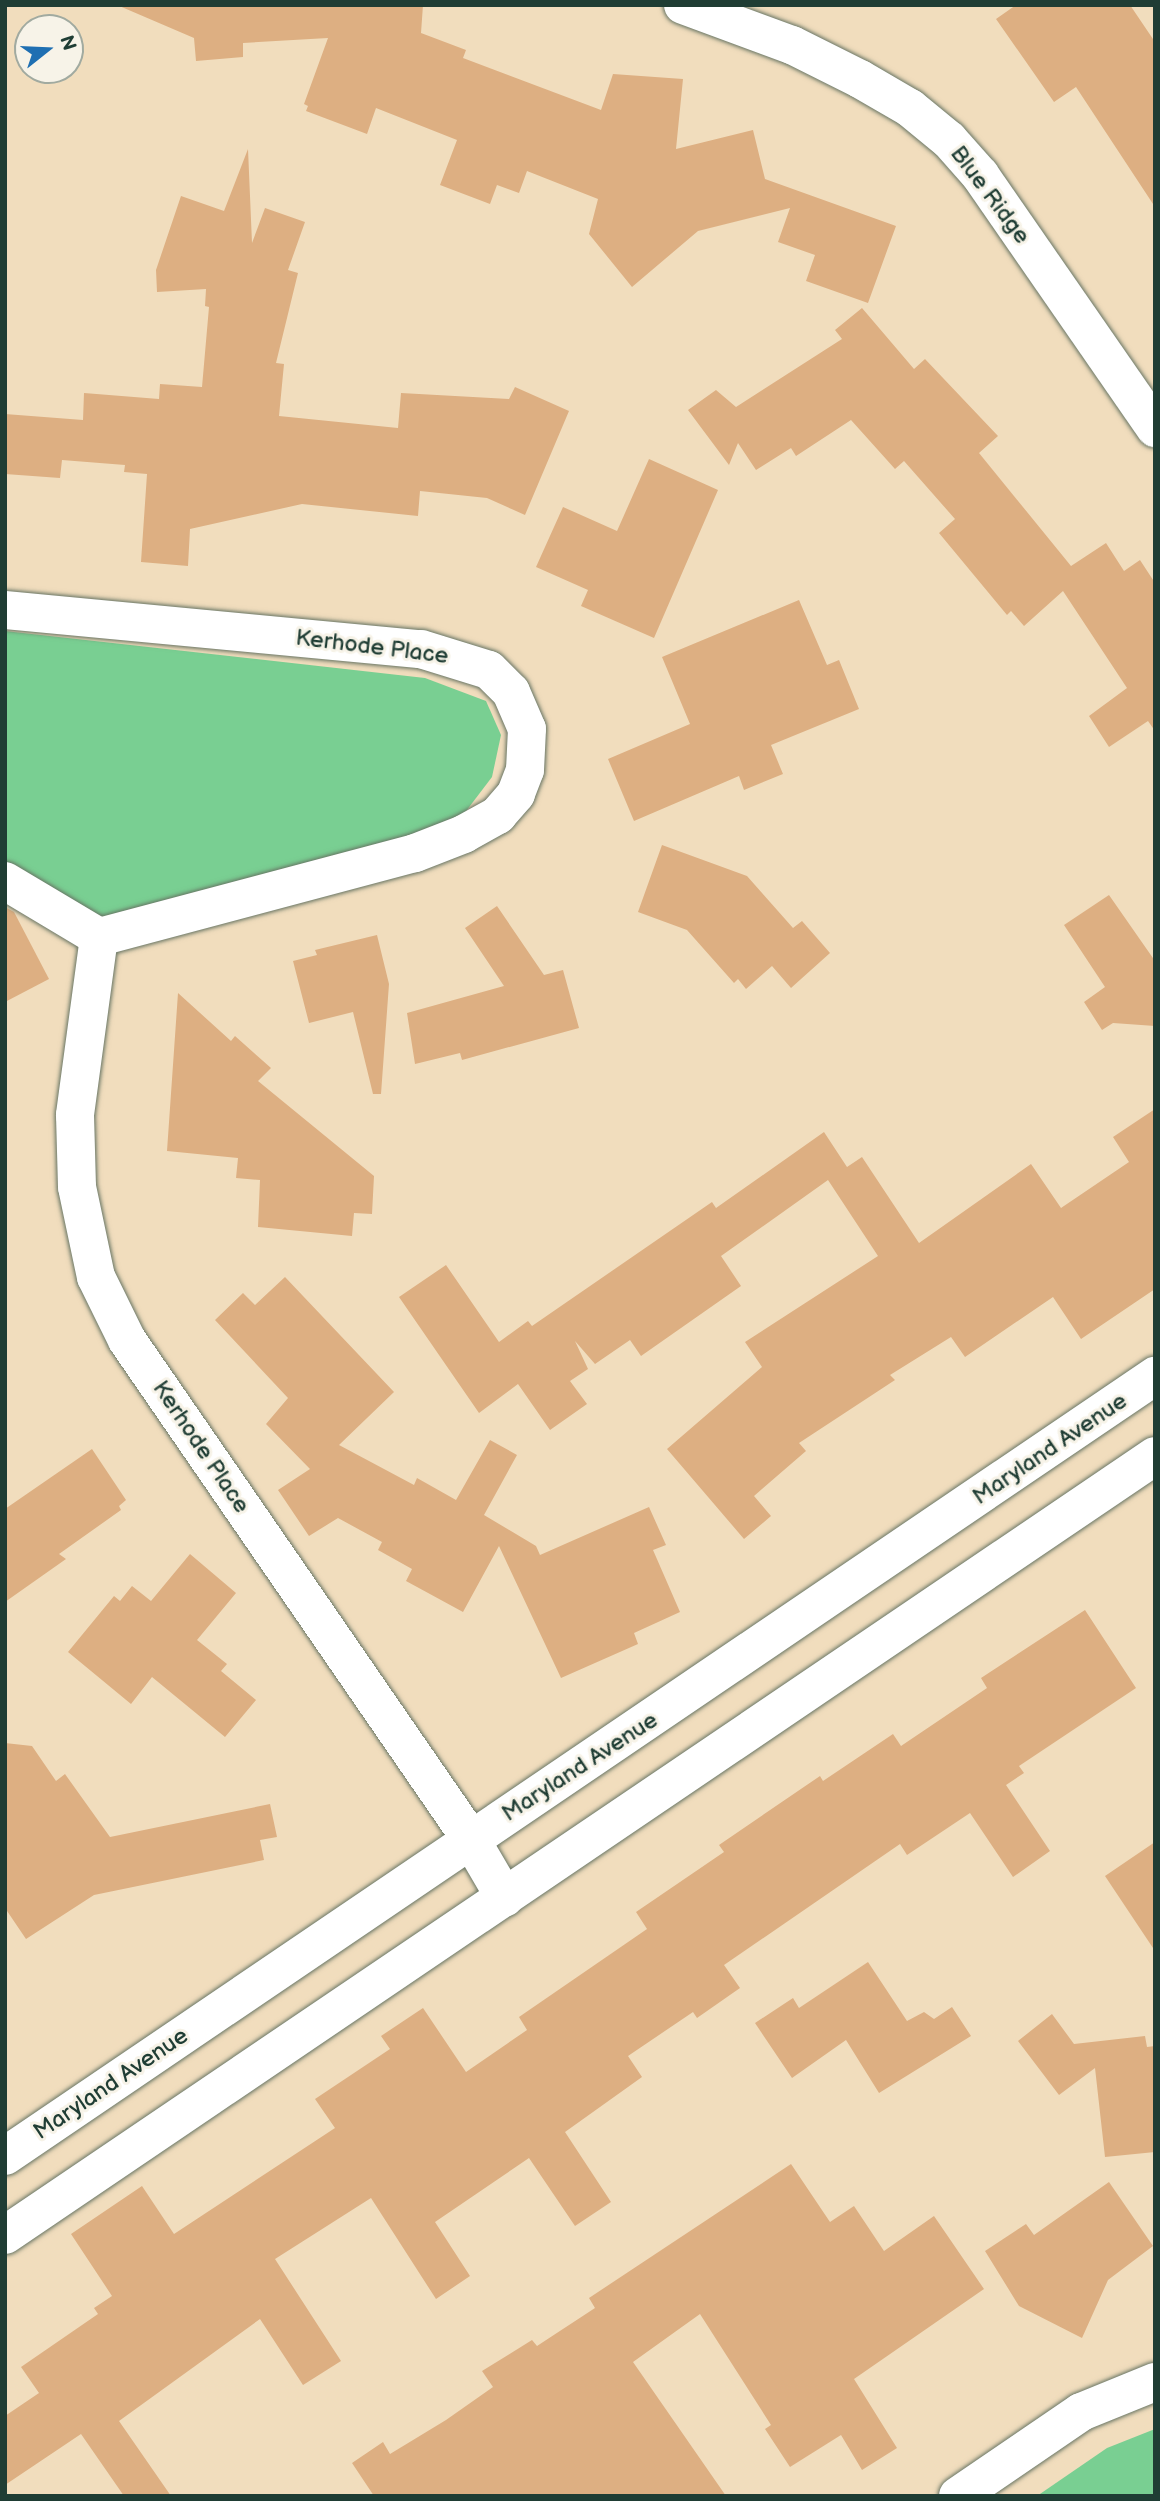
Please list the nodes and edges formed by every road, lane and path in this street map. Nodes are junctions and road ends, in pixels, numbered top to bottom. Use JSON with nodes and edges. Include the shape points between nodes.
{"nodes":[{"id":1,"x":682,"y":5,"type":"edge"},
{"id":2,"x":1155,"y":428,"type":"edge"},
{"id":3,"x":5,"y":610,"type":"edge"},
{"id":4,"x":5,"y":881,"type":"edge"},
{"id":5,"x":99,"y":937,"type":"junction"},
{"id":6,"x":1155,"y":1376,"type":"edge"},
{"id":7,"x":1155,"y":1457,"type":"edge"},
{"id":8,"x":470,"y":1838,"type":"junction"},
{"id":9,"x":505,"y":1898,"type":"junction"},
{"id":10,"x":5,"y":2156,"type":"edge"},
{"id":11,"x":5,"y":2235,"type":"edge"},
{"id":12,"x":1155,"y":2382,"type":"edge"},
{"id":13,"x":958,"y":2496,"type":"edge"}],
"edges":[{"from":1,"to":2,"type":"street","name":"Blue Ridge","via":[[792,45],[838,68],[910,108],[948,140],[980,175]]},
{"from":3,"to":5,"type":"street","name":"Kerhode Place","via":[[421,649],[488,670],[512,692],[527,729],[525,770],[516,794],[498,815],[464,834],[415,853]]},
{"from":4,"to":5,"type":"street"},
{"from":5,"to":8,"type":"street","name":"Kerhode Place","via":[[75,1115],[77,1187],[96,1277],[127,1339]]},
{"from":6,"to":8,"type":"street","name":"Maryland Avenue","via":[[653,1720]]},
{"from":7,"to":9,"type":"street"},
{"from":8,"to":9,"type":"street","name":"Kerhode Place"},
{"from":8,"to":10,"type":"street","name":"Maryland Avenue"},
{"from":9,"to":11,"type":"street"},
{"from":12,"to":13,"type":"street","via":[[1116,2393],[1081,2412]]}]}
